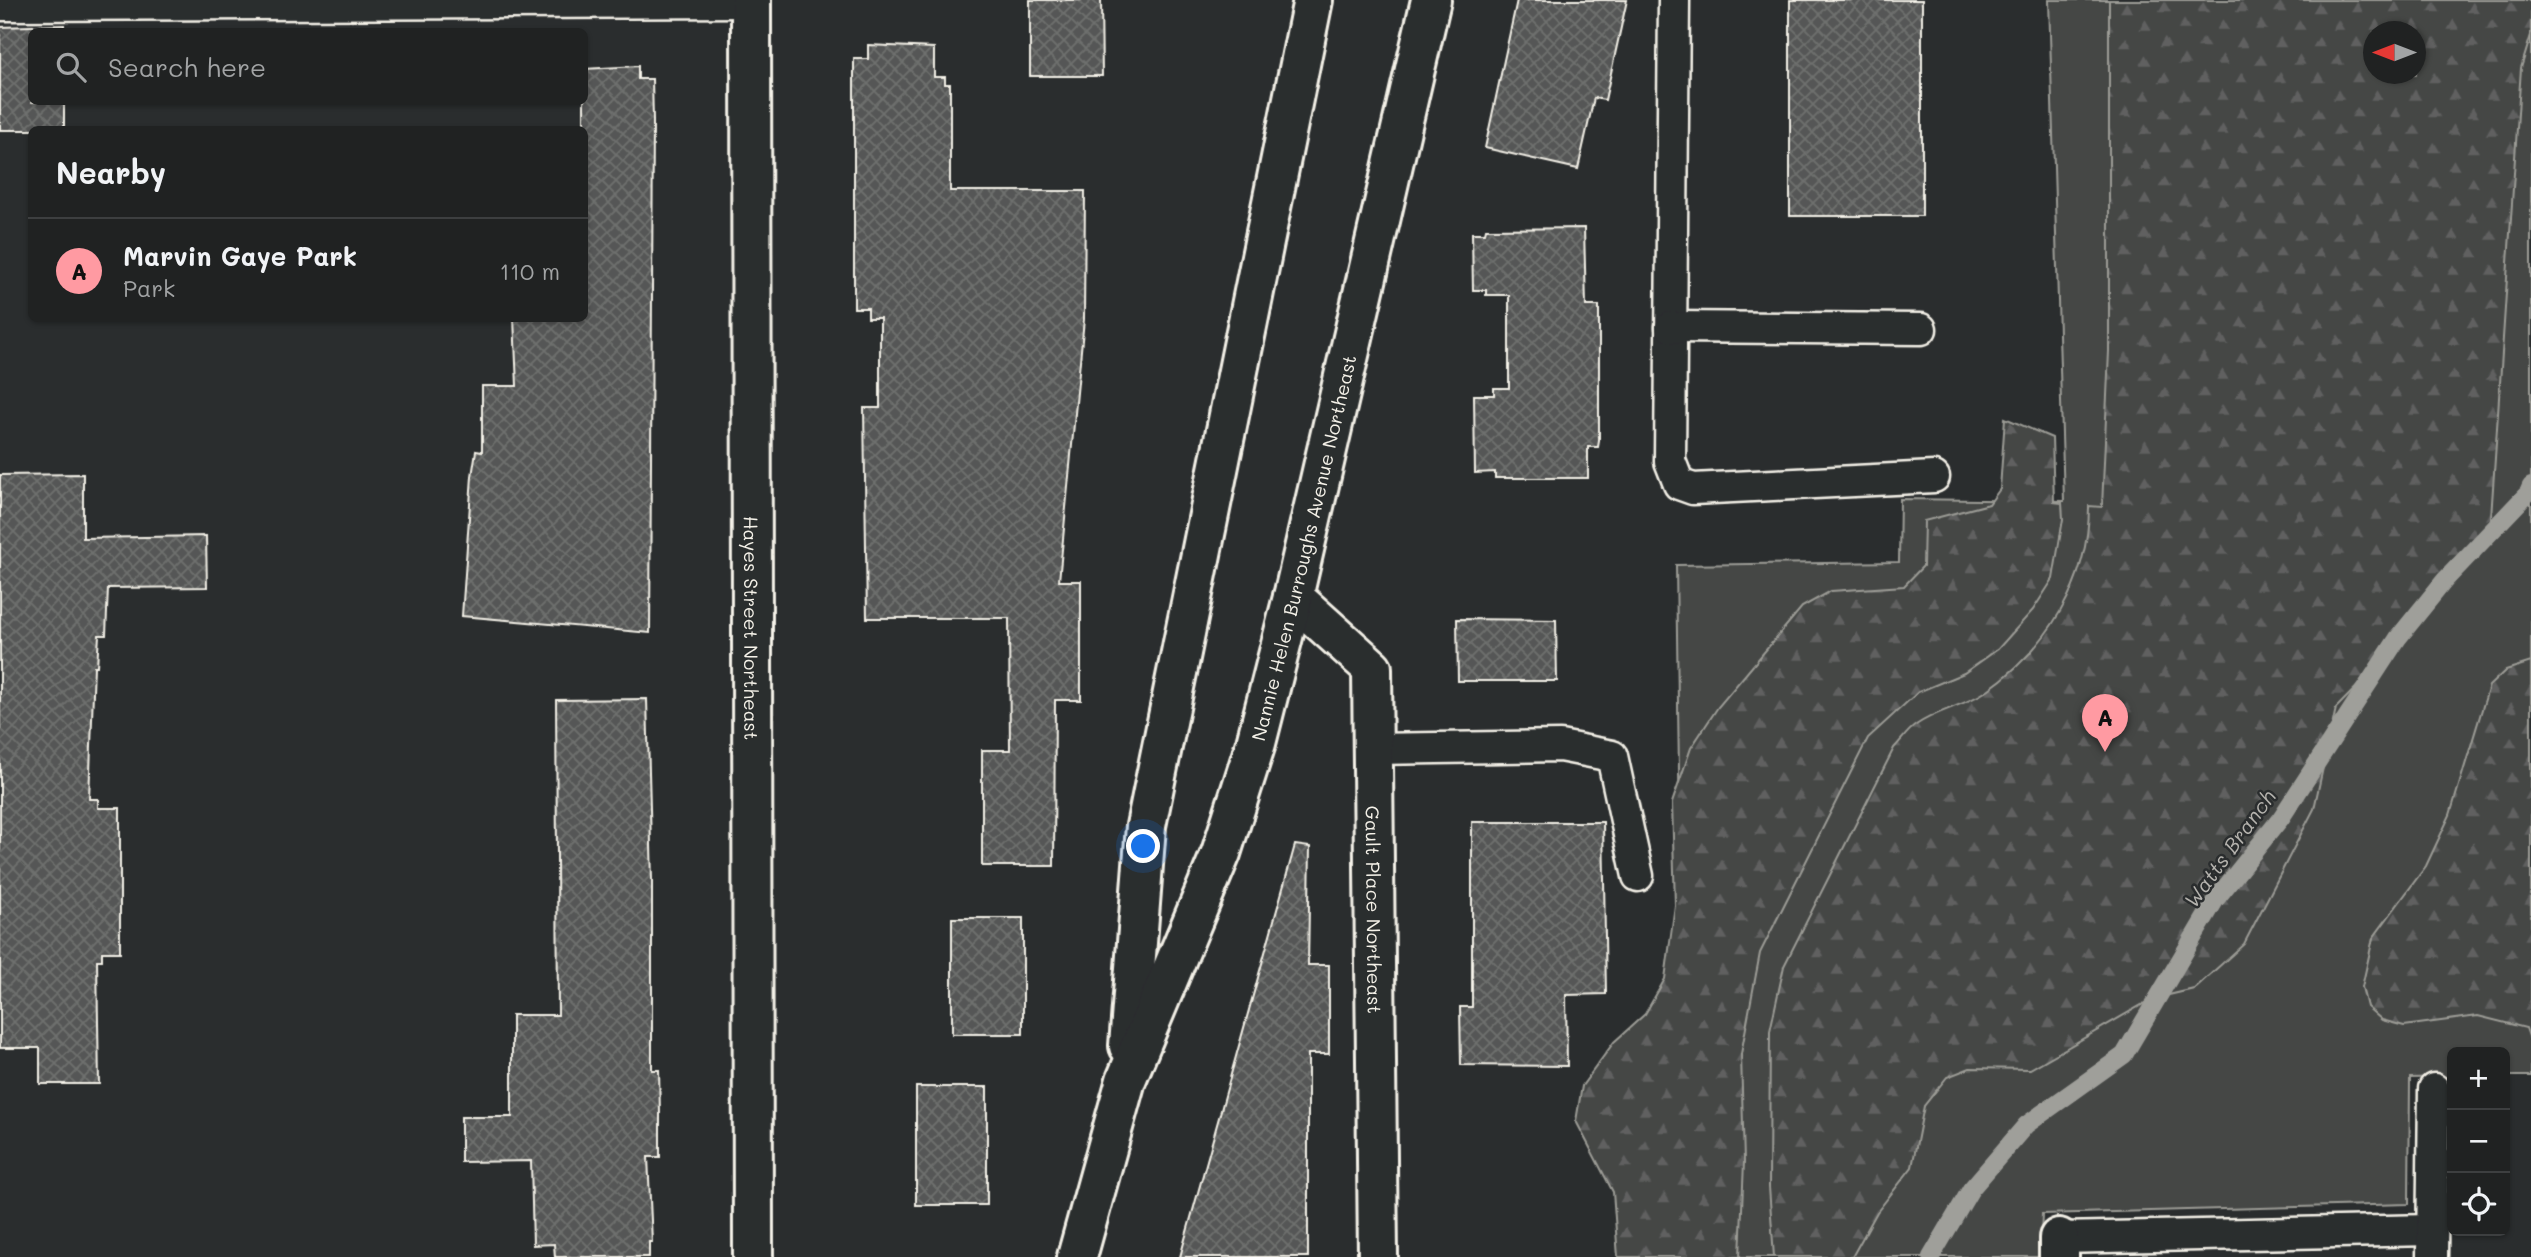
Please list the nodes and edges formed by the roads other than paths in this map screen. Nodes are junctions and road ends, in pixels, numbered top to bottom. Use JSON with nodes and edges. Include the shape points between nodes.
{"nodes":[{"id":1,"x":1313,"y":0,"type":"edge"},
{"id":2,"x":1431,"y":0,"type":"edge"},
{"id":3,"x":1675,"y":0,"type":"edge"},
{"id":4,"x":751,"y":1,"type":"edge"},
{"id":5,"x":0,"y":5,"type":"edge"},
{"id":6,"x":1671,"y":327,"type":"junction"},
{"id":7,"x":1922,"y":329,"type":"dead end"},
{"id":8,"x":1934,"y":477,"type":"dead end"},
{"id":9,"x":1293,"y":597,"type":"junction"},
{"id":10,"x":1372,"y":749,"type":"junction"},
{"id":11,"x":1638,"y":876,"type":"dead end"},
{"id":12,"x":1126,"y":1080,"type":"junction"},
{"id":13,"x":2434,"y":1089,"type":"dead end"},
{"id":14,"x":2432,"y":1244,"type":"edge"},
{"id":15,"x":2059,"y":1248,"type":"edge"},
{"id":16,"x":753,"y":1257,"type":"edge"},
{"id":17,"x":1077,"y":1257,"type":"edge"},
{"id":18,"x":1378,"y":1257,"type":"edge"}],
"edges":[{"from":1,"to":12,"type":"main road","name":"Nannie Helen Burroughs Avenue Northeast","via":[[1146,826]]},
{"from":2,"to":9,"type":"main road","name":"Nannie Helen Burroughs Avenue Northeast"},
{"from":3,"to":6,"type":"lane"},
{"from":4,"to":5,"type":"lane"},
{"from":4,"to":16,"type":"main road","name":"Hayes Street Northeast"},
{"from":6,"to":7,"type":"lane"},
{"from":6,"to":8,"type":"lane","via":[[1670,461],[1679,484],[1693,489]]},
{"from":9,"to":10,"type":"main road","name":"Gault Place Northeast","via":[[1372,668]]},
{"from":9,"to":12,"type":"main road","name":"Nannie Helen Burroughs Avenue Northeast","via":[[1238,806]]},
{"from":10,"to":11,"type":"lane","via":[[1560,746],[1612,756]]},
{"from":10,"to":18,"type":"main road","name":"Gault Place Northeast"},
{"from":12,"to":17,"type":"main road","name":"Nannie Helen Burroughs Avenue Northeast"},
{"from":13,"to":14,"type":"lane"},
{"from":14,"to":15,"type":"lane"}]}
